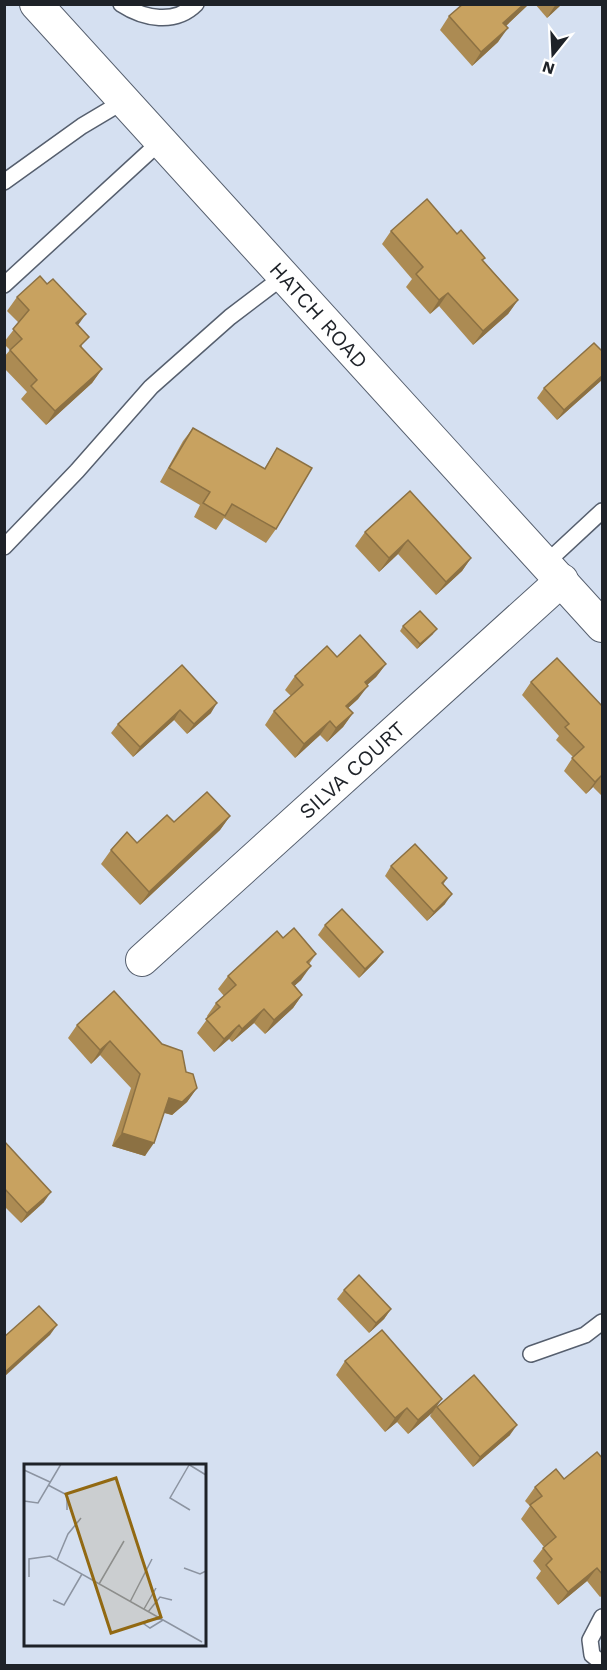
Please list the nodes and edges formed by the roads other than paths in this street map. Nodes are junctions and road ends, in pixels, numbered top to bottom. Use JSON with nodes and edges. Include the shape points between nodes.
{"nodes":[{"id":1,"x":36,"y":4,"type":"edge"},
{"id":2,"x":121,"y":4,"type":"edge"},
{"id":3,"x":196,"y":4,"type":"edge"},
{"id":4,"x":124,"y":101,"type":"junction"},
{"id":5,"x":161,"y":141,"type":"junction"},
{"id":6,"x":4,"y":182,"type":"edge"},
{"id":7,"x":284,"y":276,"type":"junction"},
{"id":8,"x":4,"y":285,"type":"edge"},
{"id":9,"x":603,"y":511,"type":"edge"},
{"id":10,"x":4,"y":547,"type":"edge"},
{"id":11,"x":554,"y":572,"type":"junction"},
{"id":12,"x":603,"y":626,"type":"edge"},
{"id":13,"x":142,"y":960,"type":"dead end"},
{"id":14,"x":603,"y":1322,"type":"edge"},
{"id":15,"x":531,"y":1354,"type":"dead end"},
{"id":16,"x":603,"y":1617,"type":"edge"},
{"id":17,"x":603,"y":1663,"type":"edge"}],
"edges":[{"from":1,"to":4,"type":"street","name":"HATCH ROAD"},
{"from":2,"to":3,"type":"lane","via":[[137,15],[156,19],[188,13]]},
{"from":4,"to":5,"type":"street","name":"HATCH ROAD"},
{"from":4,"to":6,"type":"lane"},
{"from":5,"to":7,"type":"street","name":"HATCH ROAD"},
{"from":5,"to":8,"type":"lane"},
{"from":7,"to":10,"type":"lane","via":[[230,317],[151,387]]},
{"from":7,"to":11,"type":"street","name":"HATCH ROAD"},
{"from":9,"to":11,"type":"lane"},
{"from":11,"to":12,"type":"street","name":"HATCH ROAD"},
{"from":11,"to":13,"type":"street","name":"SILVA COURT"},
{"from":14,"to":15,"type":"lane","via":[[585,1335]]},
{"from":16,"to":17,"type":"lane","via":[[590,1640],[592,1655]]}]}
